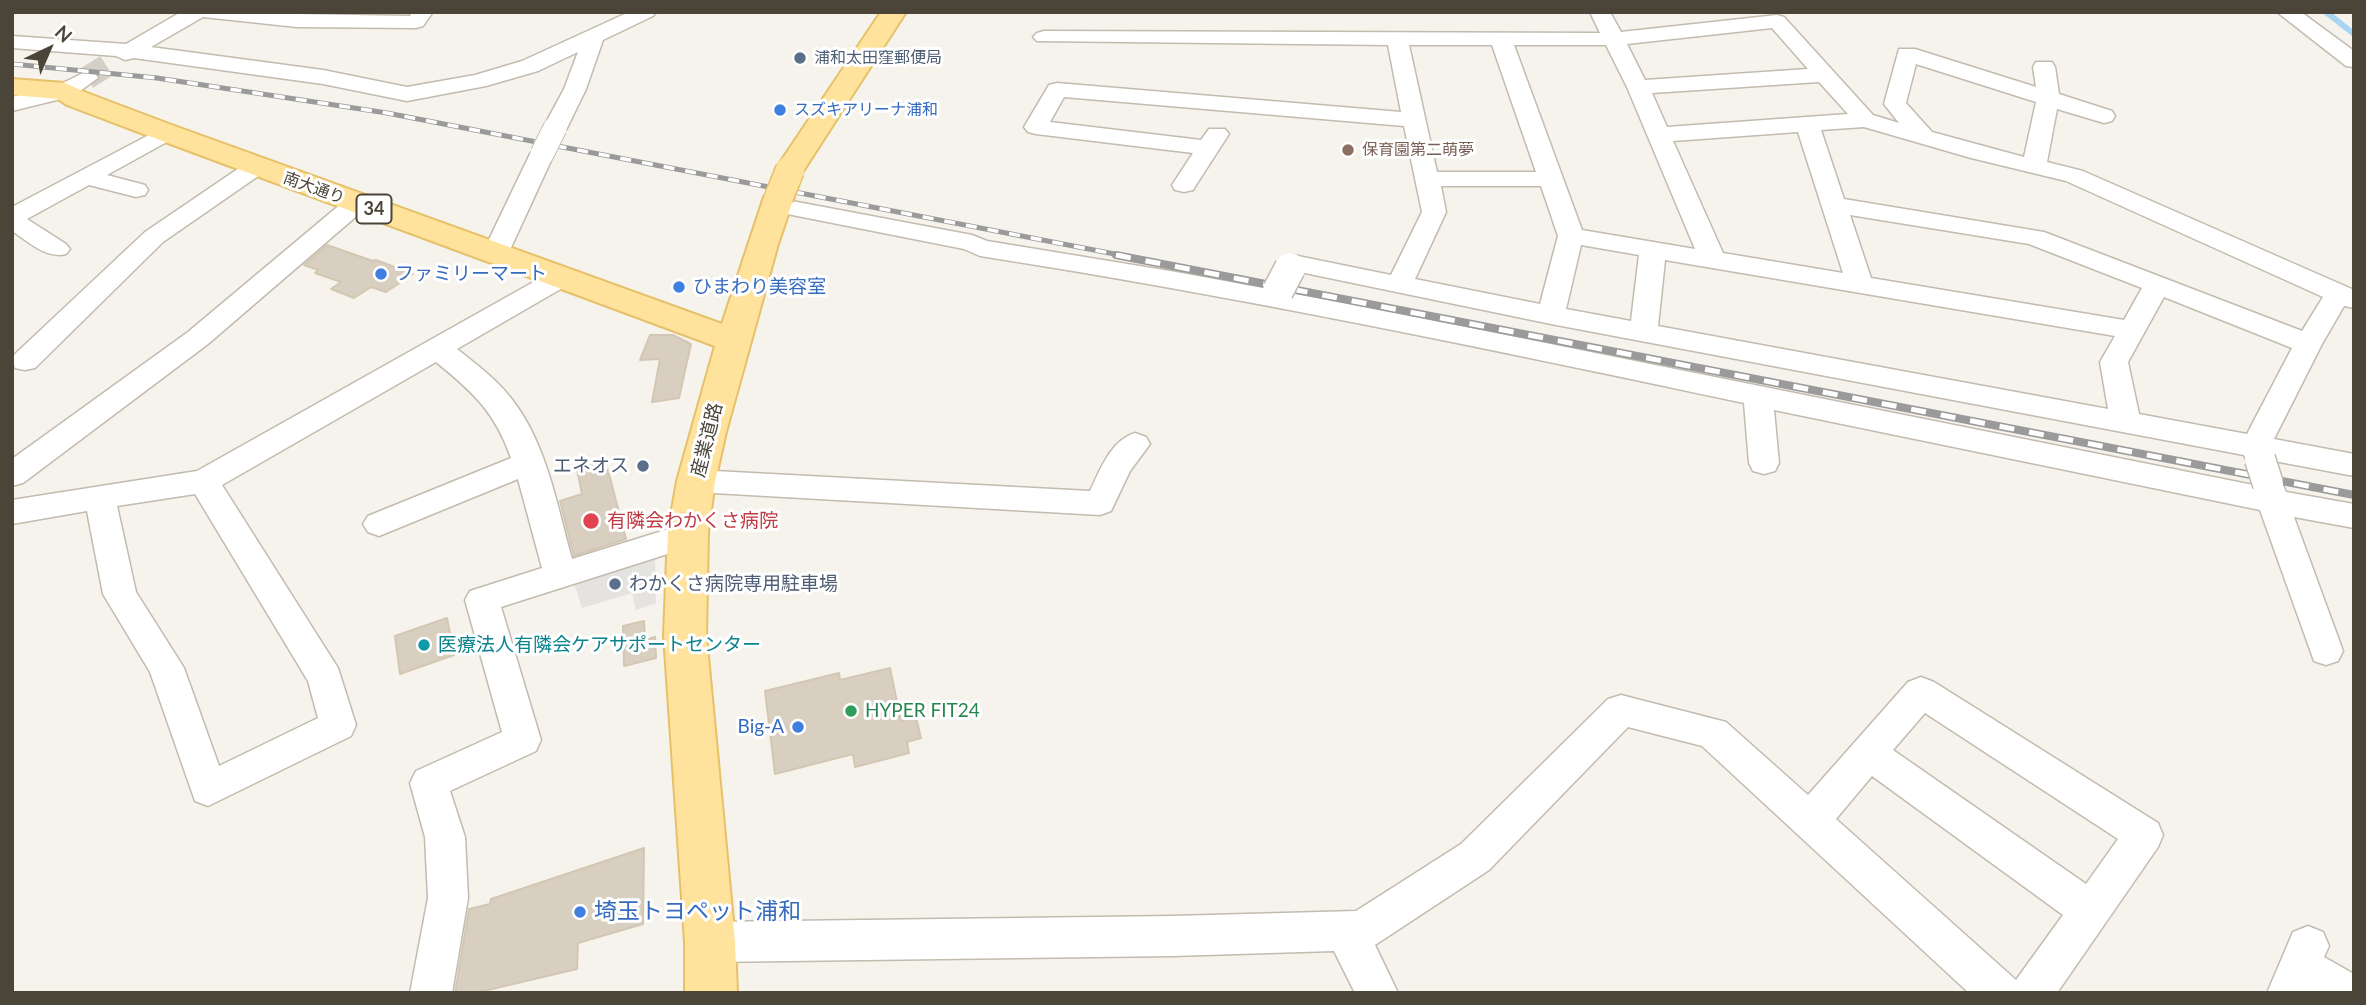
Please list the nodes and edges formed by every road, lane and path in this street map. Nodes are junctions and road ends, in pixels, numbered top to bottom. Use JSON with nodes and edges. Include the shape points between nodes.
{"nodes":[{"id":1,"x":196,"y":12,"type":"edge"},
{"id":2,"x":208,"y":12,"type":"edge"},
{"id":3,"x":423,"y":12,"type":"edge"},
{"id":4,"x":646,"y":12,"type":"edge"},
{"id":5,"x":894,"y":12,"type":"edge"},
{"id":6,"x":1042,"y":12,"type":"edge"},
{"id":7,"x":1238,"y":12,"type":"edge"},
{"id":8,"x":1600,"y":12,"type":"edge"},
{"id":9,"x":2287,"y":12,"type":"edge"},
{"id":10,"x":274,"y":19,"type":"junction"},
{"id":11,"x":594,"y":36,"type":"junction"},
{"id":12,"x":1044,"y":37,"type":"junction"},
{"id":13,"x":1241,"y":38,"type":"junction"},
{"id":14,"x":1397,"y":39,"type":"junction"},
{"id":15,"x":1501,"y":39,"type":"junction"},
{"id":16,"x":1615,"y":39,"type":"junction"},
{"id":17,"x":12,"y":42,"type":"edge"},
{"id":18,"x":122,"y":56,"type":"junction"},
{"id":19,"x":1044,"y":61,"type":"dead end"},
{"id":20,"x":2354,"y":61,"type":"edge"},
{"id":21,"x":216,"y":62,"type":"junction"},
{"id":22,"x":2044,"y":67,"type":"dead end"},
{"id":23,"x":1824,"y":75,"type":"junction"},
{"id":24,"x":76,"y":84,"type":"junction"},
{"id":25,"x":12,"y":87,"type":"edge"},
{"id":26,"x":1638,"y":87,"type":"junction"},
{"id":27,"x":2048,"y":98,"type":"junction"},
{"id":28,"x":12,"y":104,"type":"edge"},
{"id":29,"x":1235,"y":106,"type":"junction"},
{"id":30,"x":2104,"y":116,"type":"dead end"},
{"id":31,"x":1412,"y":120,"type":"junction"},
{"id":32,"x":1865,"y":120,"type":"junction"},
{"id":33,"x":1807,"y":124,"type":"junction"},
{"id":34,"x":166,"y":133,"type":"junction"},
{"id":35,"x":1657,"y":135,"type":"junction"},
{"id":36,"x":1923,"y":136,"type":"junction"},
{"id":37,"x":1208,"y":148,"type":"junction"},
{"id":38,"x":2034,"y":165,"type":"junction"},
{"id":39,"x":256,"y":167,"type":"junction"},
{"id":40,"x":85,"y":176,"type":"junction"},
{"id":41,"x":1426,"y":179,"type":"junction"},
{"id":42,"x":1549,"y":179,"type":"junction"},
{"id":43,"x":1184,"y":185,"type":"dead end"},
{"id":44,"x":136,"y":190,"type":"dead end"},
{"id":45,"x":781,"y":191,"type":"junction"},
{"id":46,"x":357,"y":203,"type":"junction"},
{"id":47,"x":1834,"y":205,"type":"junction"},
{"id":48,"x":12,"y":218,"type":"edge"},
{"id":49,"x":1571,"y":236,"type":"junction"},
{"id":50,"x":57,"y":249,"type":"dead end"},
{"id":51,"x":1653,"y":250,"type":"junction"},
{"id":52,"x":496,"y":252,"type":"junction"},
{"id":53,"x":1713,"y":260,"type":"junction"},
{"id":54,"x":562,"y":277,"type":"junction"},
{"id":55,"x":1400,"y":283,"type":"junction"},
{"id":56,"x":1860,"y":284,"type":"junction"},
{"id":57,"x":2158,"y":285,"type":"junction"},
{"id":58,"x":1281,"y":286,"type":"junction"},
{"id":59,"x":2346,"y":297,"type":"edge"},
{"id":60,"x":1551,"y":316,"type":"junction"},
{"id":61,"x":2133,"y":330,"type":"junction"},
{"id":62,"x":1643,"y":332,"type":"junction"},
{"id":63,"x":734,"y":341,"type":"junction"},
{"id":64,"x":2308,"y":344,"type":"junction"},
{"id":65,"x":439,"y":349,"type":"junction"},
{"id":66,"x":25,"y":361,"type":"dead end"},
{"id":67,"x":1758,"y":396,"type":"junction"},
{"id":68,"x":2125,"y":421,"type":"junction"},
{"id":69,"x":1135,"y":444,"type":"dead end"},
{"id":70,"x":1764,"y":463,"type":"dead end"},
{"id":71,"x":526,"y":464,"type":"junction"},
{"id":72,"x":2354,"y":465,"type":"edge"},
{"id":73,"x":2264,"y":472,"type":"junction"},
{"id":74,"x":12,"y":475,"type":"edge"},
{"id":75,"x":204,"y":481,"type":"junction"},
{"id":76,"x":696,"y":481,"type":"junction"},
{"id":77,"x":100,"y":499,"type":"junction"},
{"id":78,"x":12,"y":512,"type":"edge"},
{"id":79,"x":2354,"y":516,"type":"edge"},
{"id":80,"x":379,"y":524,"type":"dead end"},
{"id":81,"x":688,"y":535,"type":"junction"},
{"id":82,"x":560,"y":574,"type":"junction"},
{"id":83,"x":2326,"y":651,"type":"dead end"},
{"id":84,"x":1868,"y":753,"type":"junction"},
{"id":85,"x":1810,"y":821,"type":"junction"},
{"id":86,"x":2091,"y":911,"type":"junction"},
{"id":87,"x":1346,"y":931,"type":"junction"},
{"id":88,"x":710,"y":942,"type":"junction"},
{"id":89,"x":2299,"y":968,"type":"edge"},
{"id":90,"x":430,"y":993,"type":"edge"},
{"id":91,"x":711,"y":993,"type":"edge"},
{"id":92,"x":1377,"y":993,"type":"edge"},
{"id":93,"x":2000,"y":993,"type":"edge"},
{"id":94,"x":2032,"y":993,"type":"edge"},
{"id":95,"x":2345,"y":993,"type":"edge"}],
"edges":[{"from":1,"to":18,"type":"street"},
{"from":2,"to":10,"type":"street"},
{"from":3,"to":10,"type":"street","via":[[416,22]]},
{"from":4,"to":11,"type":"street"},
{"from":5,"to":45,"type":"main road","name":"産業道路"},
{"from":6,"to":12,"type":"street"},
{"from":7,"to":13,"type":"street"},
{"from":8,"to":16,"type":"street"},
{"from":9,"to":20,"type":"street"},
{"from":10,"to":21,"type":"street"},
{"from":11,"to":21,"type":"street","via":[[530,66],[407,94]]},
{"from":11,"to":52,"type":"street","bridge":true,"via":[[575,89]]},
{"from":12,"to":13,"type":"street"},
{"from":12,"to":19,"type":"street"},
{"from":13,"to":14,"type":"street"},
{"from":14,"to":15,"type":"street"},
{"from":14,"to":31,"type":"street"},
{"from":15,"to":16,"type":"street"},
{"from":15,"to":42,"type":"street"},
{"from":16,"to":23,"type":"street","via":[[1777,21]]},
{"from":16,"to":26,"type":"street"},
{"from":17,"to":18,"type":"street"},
{"from":18,"to":21,"type":"street"},
{"from":22,"to":27,"type":"street"},
{"from":23,"to":26,"type":"street"},
{"from":23,"to":32,"type":"street"},
{"from":24,"to":25,"type":"main road","name":"南大通り","number":"34"},
{"from":24,"to":28,"type":"street"},
{"from":24,"to":34,"type":"main road","name":"南大通り","number":"34","via":[[77,100]]},
{"from":26,"to":35,"type":"street"},
{"from":27,"to":30,"type":"street"},
{"from":27,"to":36,"type":"street","via":[[1907,54],[1895,104]]},
{"from":27,"to":38,"type":"street"},
{"from":29,"to":31,"type":"street"},
{"from":29,"to":37,"type":"street"},
{"from":29,"to":37,"type":"street","via":[[1057,90],[1036,127]]},
{"from":31,"to":41,"type":"street"},
{"from":32,"to":33,"type":"street"},
{"from":32,"to":36,"type":"street"},
{"from":33,"to":35,"type":"street"},
{"from":33,"to":47,"type":"street"},
{"from":34,"to":39,"type":"main road","name":"南大通り","number":"34"},
{"from":34,"to":40,"type":"street"},
{"from":35,"to":53,"type":"street"},
{"from":36,"to":38,"type":"street"},
{"from":37,"to":43,"type":"street"},
{"from":38,"to":59,"type":"street","via":[[2074,176]]},
{"from":39,"to":46,"type":"main road","name":"南大通り","number":"34"},
{"from":39,"to":66,"type":"street","via":[[154,237]]},
{"from":40,"to":44,"type":"street"},
{"from":40,"to":48,"type":"street"},
{"from":41,"to":42,"type":"street"},
{"from":41,"to":55,"type":"street","via":[[1434,212]]},
{"from":42,"to":49,"type":"street"},
{"from":45,"to":58,"type":"street","via":[[980,248]]},
{"from":45,"to":63,"type":"main road","name":"産業道路"},
{"from":46,"to":52,"type":"main road","name":"南大通り","number":"34"},
{"from":46,"to":74,"type":"street","via":[[198,338]]},
{"from":47,"to":56,"type":"street"},
{"from":47,"to":57,"type":"street","via":[[2035,237]]},
{"from":48,"to":50,"type":"street"},
{"from":49,"to":51,"type":"street"},
{"from":49,"to":60,"type":"street"},
{"from":51,"to":53,"type":"street"},
{"from":51,"to":62,"type":"street"},
{"from":52,"to":54,"type":"main road","name":"南大通り","number":"34"},
{"from":53,"to":56,"type":"street"},
{"from":54,"to":63,"type":"main road","name":"南大通り","number":"34"},
{"from":54,"to":65,"type":"street"},
{"from":55,"to":58,"type":"street","via":[[1293,263]]},
{"from":55,"to":60,"type":"street"},
{"from":56,"to":61,"type":"street"},
{"from":57,"to":61,"type":"street"},
{"from":57,"to":64,"type":"street"},
{"from":58,"to":67,"type":"street"},
{"from":59,"to":64,"type":"street"},
{"from":60,"to":62,"type":"street"},
{"from":61,"to":68,"type":"street","via":[[2114,362]]},
{"from":62,"to":68,"type":"street"},
{"from":63,"to":76,"type":"main road","name":"産業道路"},
{"from":64,"to":73,"type":"street"},
{"from":65,"to":71,"type":"street","via":[[488,391],[507,415]]},
{"from":65,"to":75,"type":"street"},
{"from":67,"to":70,"type":"street"},
{"from":67,"to":73,"type":"street"},
{"from":68,"to":73,"type":"street"},
{"from":69,"to":76,"type":"street","via":[[1117,466],[1100,503]]},
{"from":71,"to":80,"type":"street"},
{"from":71,"to":82,"type":"street"},
{"from":72,"to":73,"type":"street"},
{"from":73,"to":79,"type":"street"},
{"from":73,"to":83,"type":"street"},
{"from":75,"to":77,"type":"street"},
{"from":75,"to":77,"type":"street","via":[[325,678],[338,725],[208,789],[166,667],[120,594]]},
{"from":76,"to":81,"type":"main road","name":"産業道路"},
{"from":77,"to":78,"type":"street"},
{"from":81,"to":82,"type":"street"},
{"from":81,"to":88,"type":"main road","name":"産業道路","via":[[685,635]]},
{"from":82,"to":90,"type":"street","via":[[482,600],[523,740],[429,783],[445,837],[448,898]]},
{"from":84,"to":85,"type":"street"},
{"from":84,"to":86,"type":"street"},
{"from":84,"to":86,"type":"street","via":[[1921,692],[2144,835]]},
{"from":85,"to":87,"type":"street","via":[[1713,733],[1621,710],[1475,857],[1362,930]]},
{"from":85,"to":93,"type":"street"},
{"from":86,"to":94,"type":"street"},
{"from":87,"to":88,"type":"street"},
{"from":87,"to":92,"type":"street"},
{"from":88,"to":91,"type":"main road","name":"産業道路"},
{"from":89,"to":95,"type":"street"}]}
